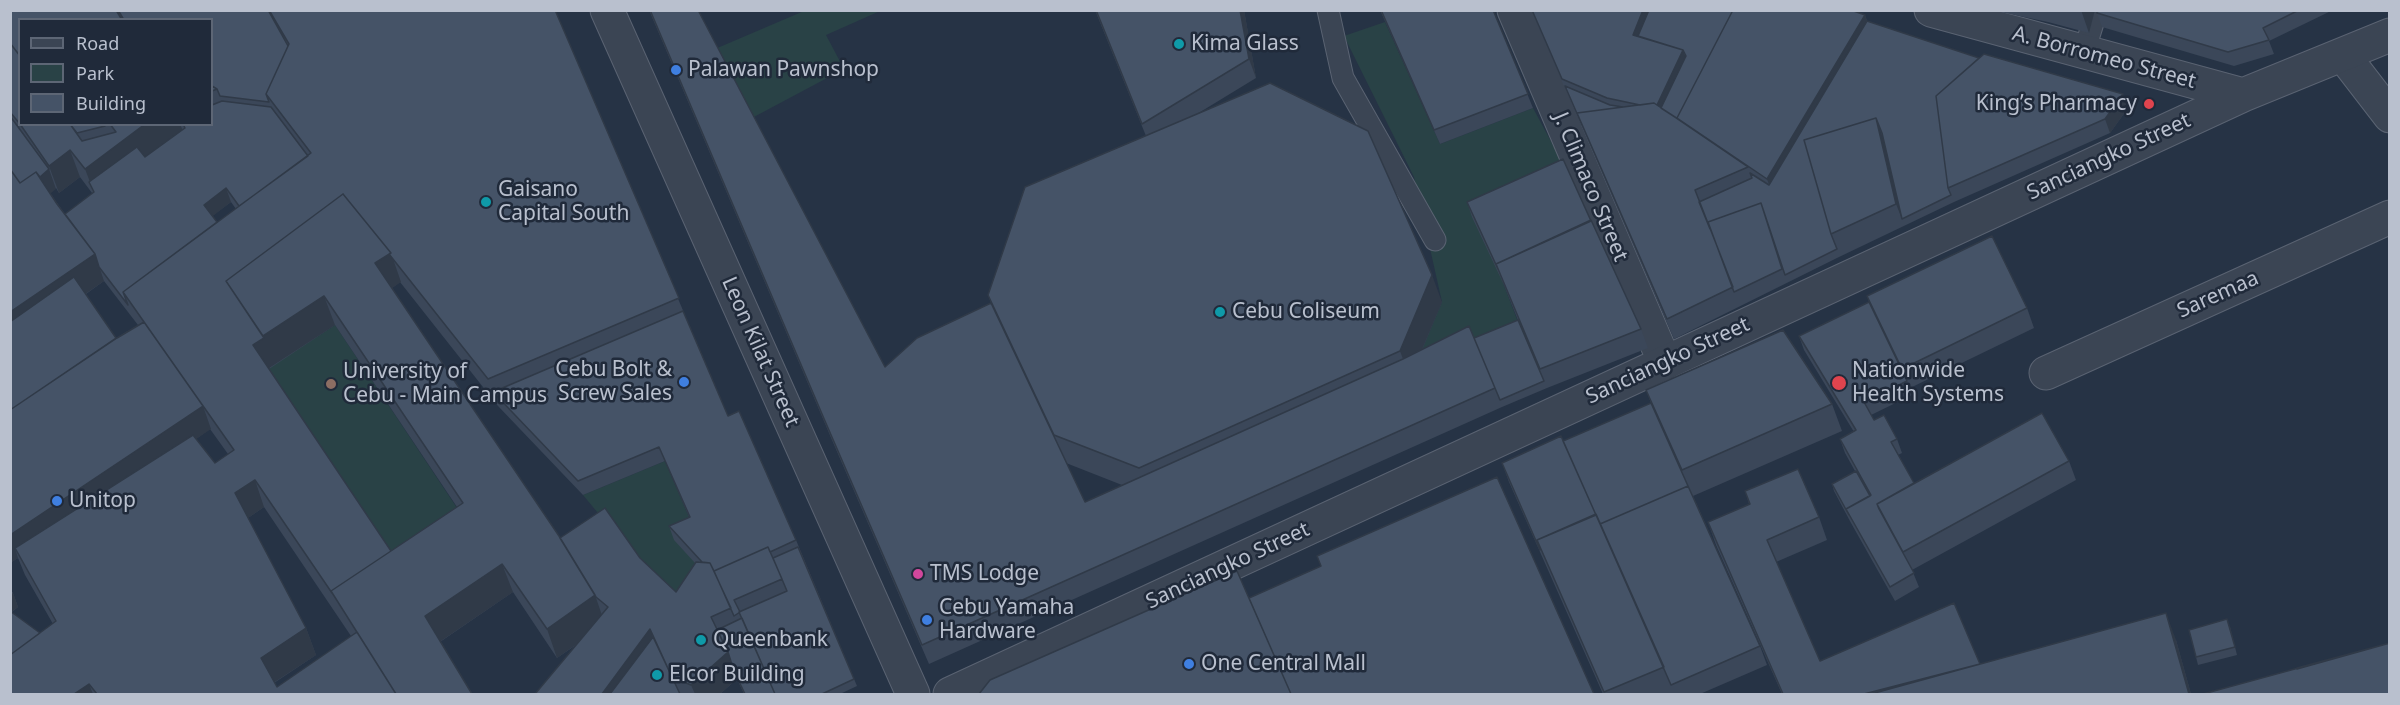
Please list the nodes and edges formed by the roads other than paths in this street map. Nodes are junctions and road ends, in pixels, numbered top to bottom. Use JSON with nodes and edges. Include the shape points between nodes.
{"nodes":[{"id":1,"x":607,"y":10,"type":"edge"},
{"id":2,"x":1328,"y":10,"type":"edge"},
{"id":3,"x":1514,"y":10,"type":"edge"},
{"id":4,"x":1931,"y":10,"type":"edge"},
{"id":5,"x":2097,"y":10,"type":"edge"},
{"id":6,"x":2390,"y":35,"type":"edge"},
{"id":7,"x":2084,"y":52,"type":"junction"},
{"id":8,"x":2343,"y":55,"type":"junction"},
{"id":9,"x":2243,"y":96,"type":"junction"},
{"id":10,"x":2390,"y":116,"type":"edge"},
{"id":11,"x":2390,"y":217,"type":"edge"},
{"id":12,"x":1435,"y":240,"type":"dead end"},
{"id":13,"x":1665,"y":363,"type":"junction"},
{"id":14,"x":2046,"y":373,"type":"dead end"},
{"id":15,"x":913,"y":694,"type":"edge"},
{"id":16,"x":950,"y":694,"type":"edge"}],
"edges":[{"from":1,"to":15,"type":"street","name":"Leon Kilat Street"},
{"from":2,"to":12,"type":"lane","via":[[1342,78]]},
{"from":3,"to":13,"type":"street","name":"J. Climaco Street"},
{"from":4,"to":7,"type":"street","name":"A. Borromeo Street"},
{"from":5,"to":7,"type":"lane"},
{"from":6,"to":8,"type":"street","name":"Sanciangko Street"},
{"from":7,"to":9,"type":"street","name":"A. Borromeo Street"},
{"from":8,"to":9,"type":"street","name":"Sanciangko Street"},
{"from":8,"to":10,"type":"street"},
{"from":9,"to":13,"type":"street","name":"Sanciangko Street"},
{"from":11,"to":14,"type":"street","name":"Saremaa"},
{"from":13,"to":16,"type":"street","name":"Sanciangko Street"}]}
